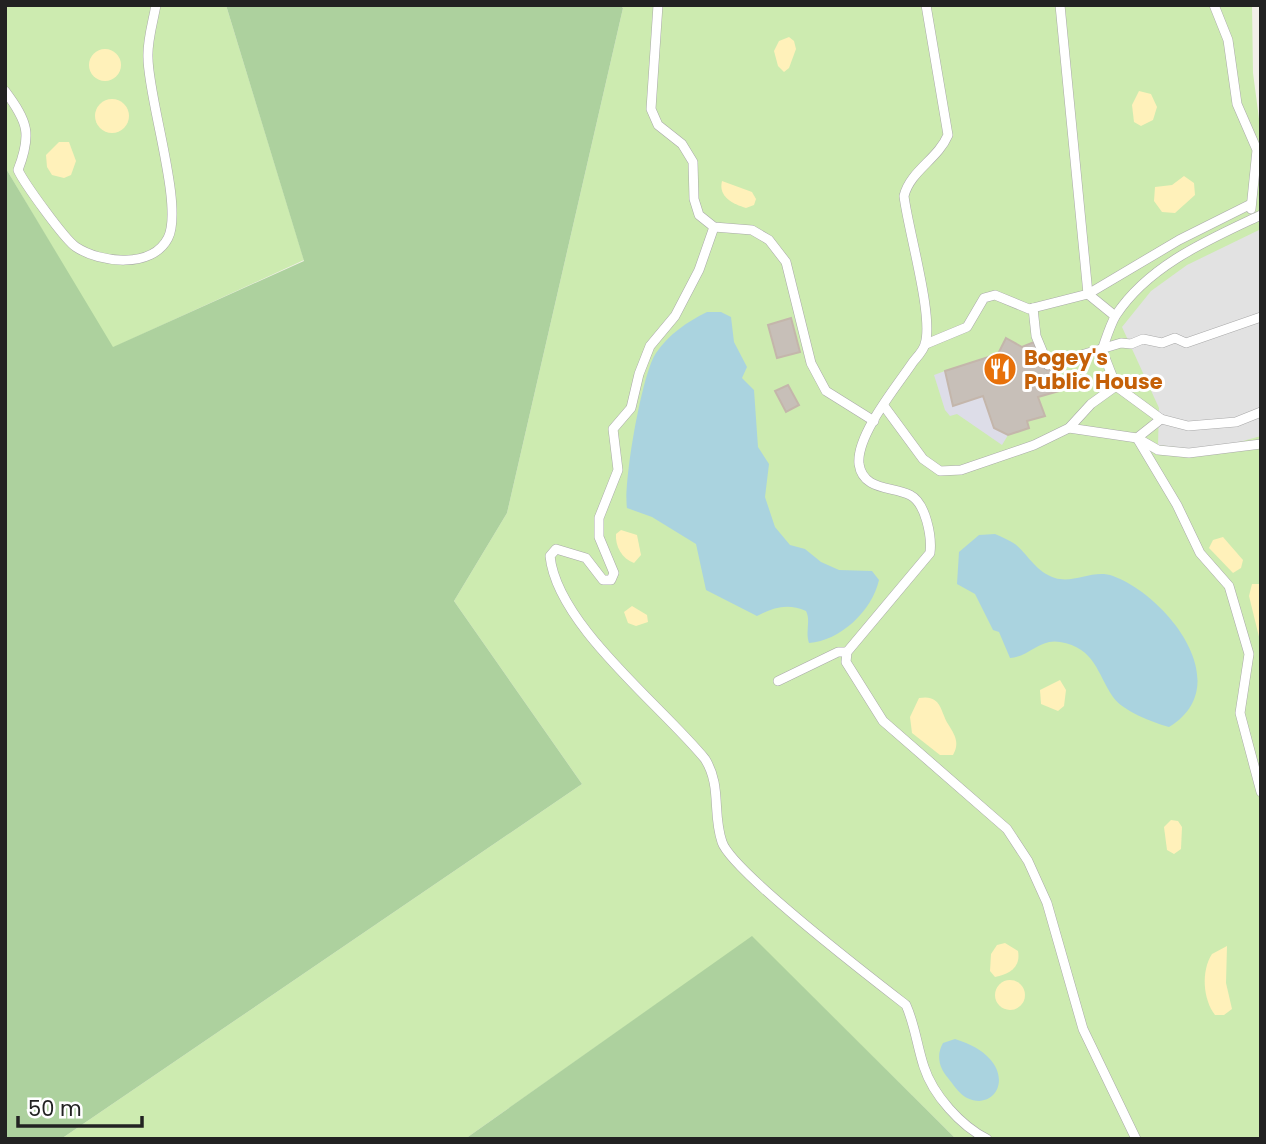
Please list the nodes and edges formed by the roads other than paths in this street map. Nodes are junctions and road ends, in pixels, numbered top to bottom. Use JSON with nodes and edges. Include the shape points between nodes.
{"nodes":[{"id":1,"x":156,"y":5,"type":"edge"},
{"id":2,"x":658,"y":5,"type":"edge"},
{"id":3,"x":926,"y":5,"type":"edge"},
{"id":4,"x":1060,"y":5,"type":"edge"},
{"id":5,"x":1214,"y":5,"type":"edge"},
{"id":6,"x":5,"y":91,"type":"edge"},
{"id":7,"x":1251,"y":205,"type":"junction"},
{"id":8,"x":1256,"y":218,"type":"edge"},
{"id":9,"x":715,"y":227,"type":"junction"},
{"id":10,"x":1261,"y":228,"type":"edge"},
{"id":11,"x":1088,"y":294,"type":"junction"},
{"id":12,"x":1033,"y":308,"type":"junction"},
{"id":13,"x":1115,"y":316,"type":"junction"},
{"id":14,"x":1261,"y":317,"type":"edge"},
{"id":15,"x":926,"y":344,"type":"junction"},
{"id":16,"x":1102,"y":350,"type":"junction"},
{"id":17,"x":1116,"y":386,"type":"junction"},
{"id":18,"x":884,"y":406,"type":"junction"},
{"id":19,"x":1261,"y":412,"type":"edge"},
{"id":20,"x":1161,"y":419,"type":"junction"},
{"id":21,"x":874,"y":421,"type":"junction"},
{"id":22,"x":1069,"y":428,"type":"junction"},
{"id":23,"x":1137,"y":438,"type":"junction"},
{"id":24,"x":1261,"y":444,"type":"edge"},
{"id":25,"x":847,"y":652,"type":"junction"},
{"id":26,"x":778,"y":681,"type":"dead end"},
{"id":27,"x":1261,"y":792,"type":"edge"},
{"id":28,"x":987,"y":1139,"type":"edge"},
{"id":29,"x":1136,"y":1139,"type":"edge"}],
"edges":[{"from":1,"to":6,"type":"lane","via":[[148,58],[172,225],[167,240],[157,249],[140,258],[120,260],[96,257],[74,245],[24,184],[18,170],[28,145],[26,128]]},
{"from":2,"to":9,"type":"lane","via":[[651,109],[658,125],[682,144],[693,162],[699,215]]},
{"from":3,"to":15,"type":"lane","via":[[948,135],[936,155],[907,184],[904,196],[925,310]]},
{"from":4,"to":11,"type":"lane"},
{"from":5,"to":7,"type":"lane","via":[[1228,40],[1237,104],[1257,150]]},
{"from":7,"to":8,"type":"lane"},
{"from":7,"to":11,"type":"lane","via":[[1179,240]]},
{"from":8,"to":10,"type":"lane"},
{"from":8,"to":13,"type":"lane","via":[[1195,246],[1149,279]]},
{"from":9,"to":21,"type":"lane","via":[[752,230],[769,240],[786,262],[811,363],[826,391]]},
{"from":9,"to":28,"type":"lane","via":[[675,316],[650,346],[631,408],[613,429],[618,470],[599,518],[599,537],[614,573],[611,580],[603,580],[586,558],[556,549],[550,556],[552,571],[594,639],[709,765],[717,787],[722,842],[729,853],[785,907],[906,1005],[935,1091],[973,1132]]},
{"from":11,"to":12,"type":"lane"},
{"from":11,"to":13,"type":"lane"},
{"from":12,"to":15,"type":"lane","via":[[995,295],[984,298],[967,327]]},
{"from":12,"to":16,"type":"lane","via":[[1036,336],[1048,365]]},
{"from":13,"to":16,"type":"lane"},
{"from":14,"to":16,"type":"lane","via":[[1186,343],[1175,338],[1162,342],[1143,339]]},
{"from":15,"to":18,"type":"lane"},
{"from":16,"to":17,"type":"lane"},
{"from":17,"to":20,"type":"lane"},
{"from":17,"to":22,"type":"lane"},
{"from":18,"to":21,"type":"lane"},
{"from":18,"to":22,"type":"lane","via":[[923,459],[940,471],[961,470]]},
{"from":19,"to":20,"type":"lane","via":[[1236,422],[1188,426]]},
{"from":20,"to":23,"type":"lane"},
{"from":21,"to":25,"type":"lane","via":[[859,450],[861,471],[886,490],[915,498],[922,509],[930,553]]},
{"from":22,"to":23,"type":"lane"},
{"from":23,"to":24,"type":"lane","via":[[1158,450],[1189,453]]},
{"from":23,"to":27,"type":"lane","via":[[1200,553],[1229,586],[1249,654],[1240,713]]},
{"from":25,"to":26,"type":"lane"},
{"from":25,"to":29,"type":"lane","via":[[850,672],[883,721],[1007,829],[1028,861],[1047,903],[1083,1029]]}]}
